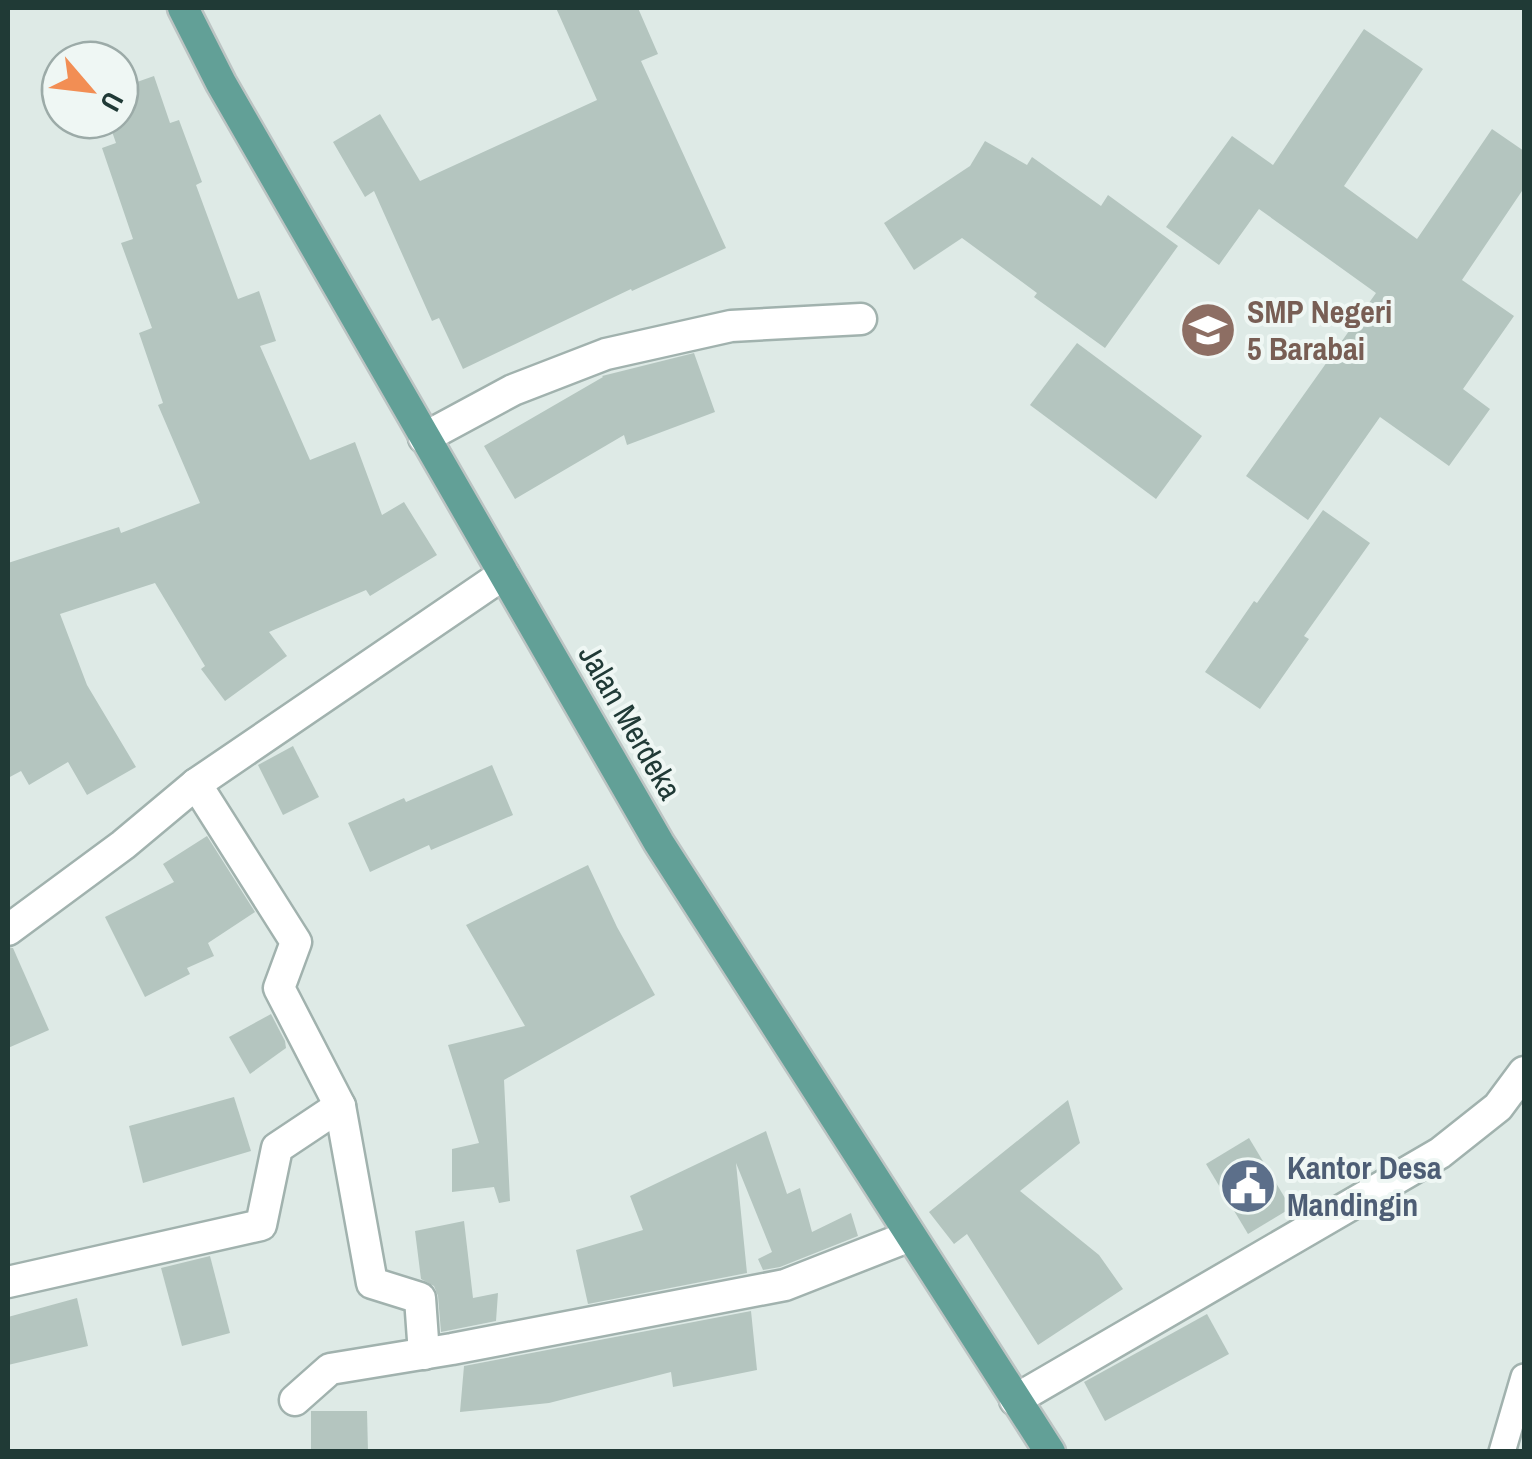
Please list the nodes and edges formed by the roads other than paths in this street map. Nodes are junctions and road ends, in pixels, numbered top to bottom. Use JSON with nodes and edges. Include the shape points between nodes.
{"nodes":[{"id":1,"x":184,"y":8,"type":"edge"},
{"id":2,"x":861,"y":319,"type":"dead end"},
{"id":3,"x":424,"y":438,"type":"junction"},
{"id":4,"x":504,"y":574,"type":"junction"},
{"id":5,"x":196,"y":784,"type":"junction"},
{"id":6,"x":8,"y":930,"type":"edge"},
{"id":7,"x":1524,"y":1072,"type":"edge"},
{"id":8,"x":340,"y":1106,"type":"junction"},
{"id":9,"x":910,"y":1236,"type":"junction"},
{"id":10,"x":8,"y":1282,"type":"edge"},
{"id":11,"x":424,"y":1354,"type":"junction"},
{"id":12,"x":1524,"y":1377,"type":"edge"},
{"id":13,"x":295,"y":1400,"type":"dead end"},
{"id":14,"x":1015,"y":1400,"type":"junction"},
{"id":15,"x":1050,"y":1452,"type":"edge"},
{"id":16,"x":1502,"y":1452,"type":"edge"}],
"edges":[{"from":1,"to":3,"type":"main road","name":"Jalan Merdeka","via":[[220,83]]},
{"from":2,"to":3,"type":"street","via":[[731,326],[606,354],[513,390]]},
{"from":3,"to":4,"type":"main road","name":"Jalan Merdeka"},
{"from":4,"to":5,"type":"street"},
{"from":4,"to":9,"type":"main road","name":"Jalan Merdeka","via":[[658,842]]},
{"from":5,"to":6,"type":"street"},
{"from":5,"to":8,"type":"street","via":[[296,942],[280,988]]},
{"from":7,"to":14,"type":"street","via":[[1498,1108],[1440,1154]]},
{"from":8,"to":10,"type":"street","via":[[277,1148],[261,1225]]},
{"from":8,"to":11,"type":"street","via":[[372,1283],[420,1298]]},
{"from":9,"to":11,"type":"street","via":[[785,1285]]},
{"from":9,"to":14,"type":"main road","name":"Jalan Merdeka"},
{"from":11,"to":13,"type":"street","via":[[330,1370]]},
{"from":12,"to":16,"type":"lane"},
{"from":14,"to":15,"type":"main road","name":"Jalan Merdeka"}]}
